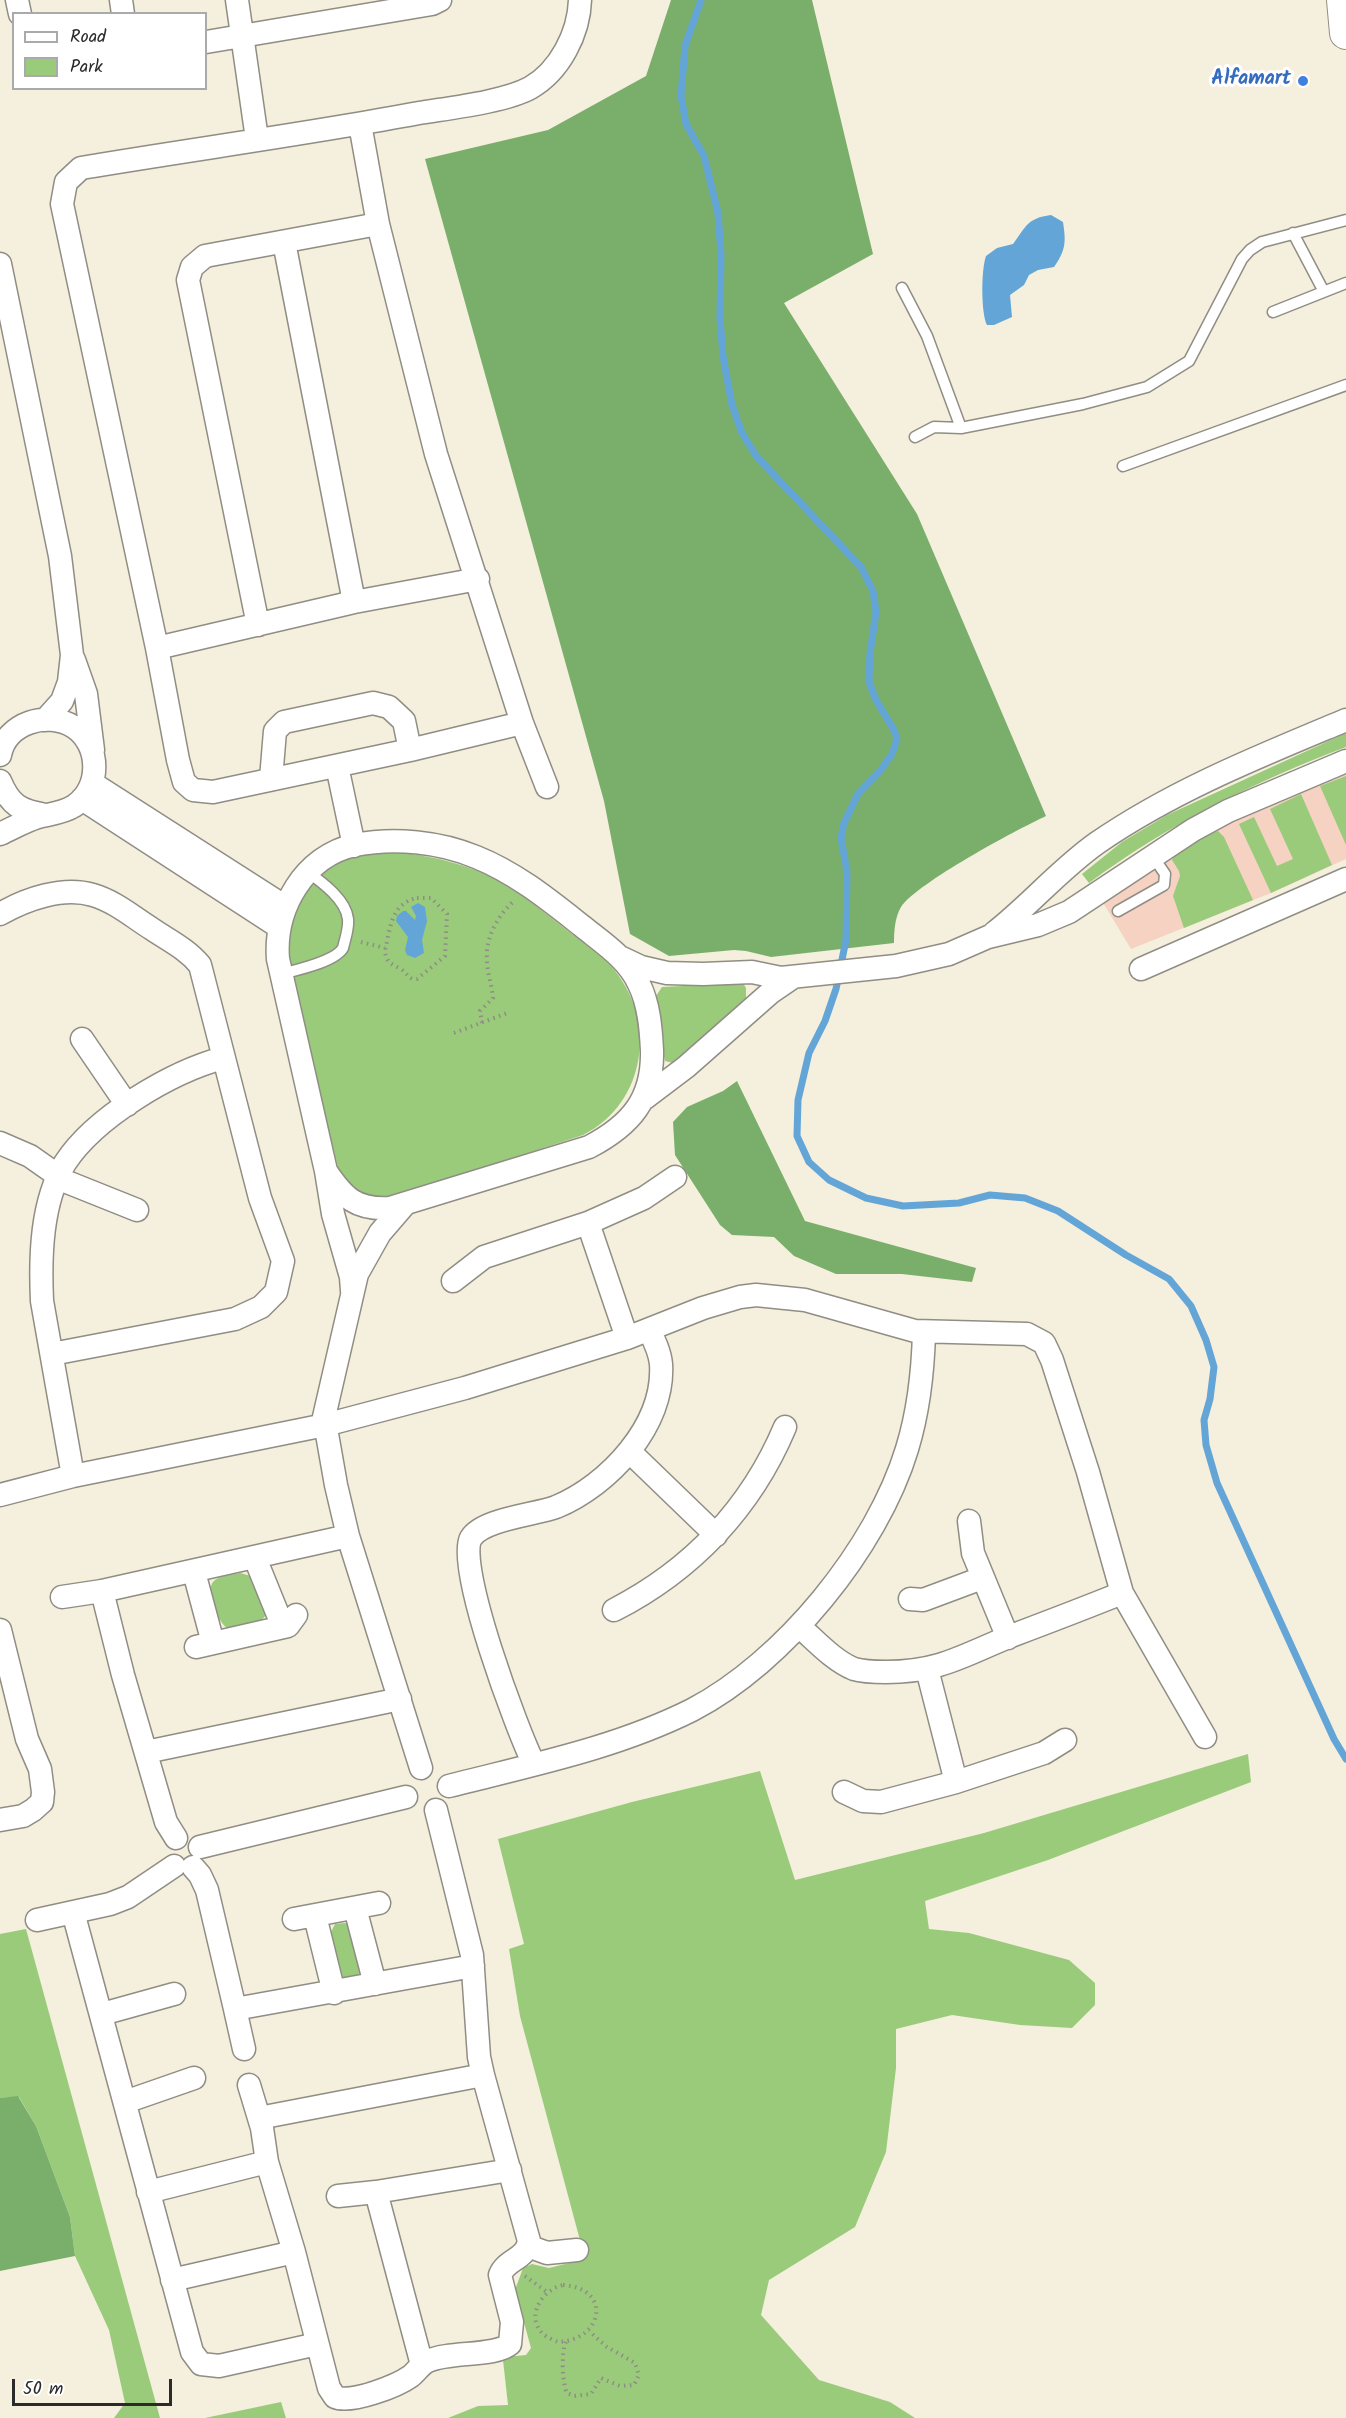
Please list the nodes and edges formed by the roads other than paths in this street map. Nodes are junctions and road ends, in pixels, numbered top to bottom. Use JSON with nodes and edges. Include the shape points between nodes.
{"nodes":[{"id":1,"x":237,"y":0,"type":"edge"},
{"id":2,"x":440,"y":0,"type":"edge"},
{"id":3,"x":580,"y":0,"type":"edge"},
{"id":4,"x":1343,"y":0,"type":"edge"},
{"id":5,"x":1346,"y":33,"type":"edge"},
{"id":6,"x":241,"y":36,"type":"junction"},
{"id":7,"x":207,"y":42,"type":"edge"},
{"id":8,"x":360,"y":124,"type":"junction"},
{"id":9,"x":257,"y":139,"type":"junction"},
{"id":10,"x":1346,"y":220,"type":"edge"},
{"id":11,"x":378,"y":224,"type":"junction"},
{"id":12,"x":1293,"y":233,"type":"junction"},
{"id":13,"x":284,"y":242,"type":"junction"},
{"id":14,"x":0,"y":264,"type":"edge"},
{"id":15,"x":1346,"y":283,"type":"edge"},
{"id":16,"x":902,"y":288,"type":"dead end"},
{"id":17,"x":1323,"y":290,"type":"junction"},
{"id":18,"x":1273,"y":312,"type":"dead end"},
{"id":19,"x":1346,"y":385,"type":"edge"},
{"id":20,"x":961,"y":429,"type":"junction"},
{"id":21,"x":915,"y":437,"type":"dead end"},
{"id":22,"x":1123,"y":466,"type":"dead end"},
{"id":23,"x":478,"y":579,"type":"junction"},
{"id":24,"x":354,"y":602,"type":"junction"},
{"id":25,"x":258,"y":625,"type":"junction"},
{"id":26,"x":157,"y":648,"type":"junction"},
{"id":27,"x":72,"y":656,"type":"junction"},
{"id":28,"x":45,"y":720,"type":"junction"},
{"id":29,"x":1346,"y":720,"type":"edge"},
{"id":30,"x":522,"y":723,"type":"junction"},
{"id":31,"x":2,"y":742,"type":"edge"},
{"id":32,"x":410,"y":750,"type":"junction"},
{"id":33,"x":93,"y":753,"type":"junction"},
{"id":34,"x":1346,"y":761,"type":"edge"},
{"id":35,"x":337,"y":766,"type":"junction"},
{"id":36,"x":271,"y":779,"type":"junction"},
{"id":37,"x":0,"y":781,"type":"edge"},
{"id":38,"x":547,"y":787,"type":"dead end"},
{"id":39,"x":87,"y":791,"type":"junction"},
{"id":40,"x":46,"y":815,"type":"junction"},
{"id":41,"x":0,"y":834,"type":"edge"},
{"id":42,"x":354,"y":846,"type":"junction"},
{"id":43,"x":1152,"y":855,"type":"junction"},
{"id":44,"x":308,"y":872,"type":"junction"},
{"id":45,"x":1346,"y":879,"type":"edge"},
{"id":46,"x":1118,"y":911,"type":"dead end"},
{"id":47,"x":0,"y":914,"type":"edge"},
{"id":48,"x":282,"y":917,"type":"junction"},
{"id":49,"x":988,"y":937,"type":"junction"},
{"id":50,"x":621,"y":958,"type":"junction"},
{"id":51,"x":1141,"y":969,"type":"dead end"},
{"id":52,"x":281,"y":975,"type":"junction"},
{"id":53,"x":794,"y":977,"type":"junction"},
{"id":54,"x":82,"y":1039,"type":"dead end"},
{"id":55,"x":223,"y":1058,"type":"junction"},
{"id":56,"x":645,"y":1098,"type":"junction"},
{"id":57,"x":127,"y":1105,"type":"junction"},
{"id":58,"x":0,"y":1143,"type":"edge"},
{"id":59,"x":326,"y":1171,"type":"junction"},
{"id":60,"x":59,"y":1177,"type":"junction"},
{"id":61,"x":675,"y":1177,"type":"dead end"},
{"id":62,"x":405,"y":1204,"type":"junction"},
{"id":63,"x":137,"y":1210,"type":"dead end"},
{"id":64,"x":588,"y":1223,"type":"junction"},
{"id":65,"x":453,"y":1281,"type":"dead end"},
{"id":66,"x":352,"y":1291,"type":"junction"},
{"id":67,"x":649,"y":1330,"type":"junction"},
{"id":68,"x":924,"y":1332,"type":"junction"},
{"id":69,"x":627,"y":1338,"type":"junction"},
{"id":70,"x":52,"y":1354,"type":"junction"},
{"id":71,"x":325,"y":1425,"type":"junction"},
{"id":72,"x":785,"y":1427,"type":"dead end"},
{"id":73,"x":630,"y":1452,"type":"junction"},
{"id":74,"x":73,"y":1476,"type":"junction"},
{"id":75,"x":0,"y":1495,"type":"edge"},
{"id":76,"x":969,"y":1521,"type":"dead end"},
{"id":77,"x":716,"y":1535,"type":"junction"},
{"id":78,"x":348,"y":1536,"type":"junction"},
{"id":79,"x":255,"y":1558,"type":"junction"},
{"id":80,"x":194,"y":1572,"type":"junction"},
{"id":81,"x":982,"y":1578,"type":"junction"},
{"id":82,"x":102,"y":1591,"type":"junction"},
{"id":83,"x":1122,"y":1593,"type":"junction"},
{"id":84,"x":62,"y":1596,"type":"dead end"},
{"id":85,"x":910,"y":1599,"type":"dead end"},
{"id":86,"x":614,"y":1610,"type":"dead end"},
{"id":87,"x":800,"y":1627,"type":"junction"},
{"id":88,"x":0,"y":1630,"type":"edge"},
{"id":89,"x":1008,"y":1638,"type":"junction"},
{"id":90,"x":927,"y":1669,"type":"junction"},
{"id":91,"x":400,"y":1699,"type":"junction"},
{"id":92,"x":1205,"y":1737,"type":"dead end"},
{"id":93,"x":1065,"y":1740,"type":"dead end"},
{"id":94,"x":146,"y":1752,"type":"junction"},
{"id":95,"x":534,"y":1764,"type":"junction"},
{"id":96,"x":421,"y":1768,"type":"junction"},
{"id":97,"x":956,"y":1782,"type":"junction"},
{"id":98,"x":449,"y":1786,"type":"junction"},
{"id":99,"x":844,"y":1792,"type":"dead end"},
{"id":100,"x":406,"y":1797,"type":"junction"},
{"id":101,"x":436,"y":1810,"type":"junction"},
{"id":102,"x":0,"y":1820,"type":"edge"},
{"id":103,"x":189,"y":1860,"type":"junction"},
{"id":104,"x":379,"y":1903,"type":"dead end"},
{"id":105,"x":355,"y":1908,"type":"junction"},
{"id":106,"x":73,"y":1912,"type":"junction"},
{"id":107,"x":37,"y":1920,"type":"dead end"},
{"id":108,"x":473,"y":1966,"type":"junction"},
{"id":109,"x":375,"y":1984,"type":"junction"},
{"id":110,"x":333,"y":1993,"type":"junction"},
{"id":111,"x":174,"y":1994,"type":"dead end"},
{"id":112,"x":235,"y":2009,"type":"junction"},
{"id":113,"x":102,"y":2014,"type":"junction"},
{"id":114,"x":244,"y":2049,"type":"dead end"},
{"id":115,"x":483,"y":2075,"type":"junction"},
{"id":116,"x":194,"y":2078,"type":"dead end"},
{"id":117,"x":249,"y":2085,"type":"dead end"},
{"id":118,"x":125,"y":2102,"type":"junction"},
{"id":119,"x":259,"y":2118,"type":"junction"},
{"id":120,"x":267,"y":2162,"type":"junction"},
{"id":121,"x":510,"y":2170,"type":"junction"},
{"id":122,"x":147,"y":2192,"type":"junction"},
{"id":123,"x":376,"y":2192,"type":"junction"},
{"id":124,"x":338,"y":2196,"type":"dead end"},
{"id":125,"x":528,"y":2246,"type":"junction"},
{"id":126,"x":577,"y":2250,"type":"dead end"},
{"id":127,"x":294,"y":2252,"type":"junction"},
{"id":128,"x":172,"y":2280,"type":"junction"},
{"id":129,"x":316,"y":2344,"type":"junction"},
{"id":130,"x":422,"y":2364,"type":"junction"}],
"edges":[{"from":1,"to":6,"type":"street"},
{"from":2,"to":6,"type":"street"},
{"from":3,"to":8,"type":"street","via":[[570,46],[551,71],[530,88],[492,100]]},
{"from":4,"to":5,"type":"main road"},
{"from":6,"to":7,"type":"street"},
{"from":6,"to":9,"type":"street"},
{"from":8,"to":9,"type":"street"},
{"from":8,"to":11,"type":"street"},
{"from":9,"to":26,"type":"street","via":[[81,168],[66,182],[63,204]]},
{"from":10,"to":12,"type":"lane"},
{"from":11,"to":13,"type":"street"},
{"from":11,"to":23,"type":"street","via":[[436,454]]},
{"from":12,"to":17,"type":"lane"},
{"from":12,"to":20,"type":"lane","via":[[1262,242],[1250,250],[1189,361],[1147,387]]},
{"from":13,"to":24,"type":"street"},
{"from":13,"to":25,"type":"street","via":[[206,256],[192,267],[188,280]]},
{"from":14,"to":27,"type":"street","via":[[60,556]]},
{"from":15,"to":17,"type":"lane"},
{"from":16,"to":20,"type":"lane","via":[[927,336]]},
{"from":17,"to":18,"type":"lane"},
{"from":19,"to":22,"type":"lane"},
{"from":20,"to":21,"type":"lane","via":[[934,427]]},
{"from":23,"to":24,"type":"street"},
{"from":23,"to":30,"type":"street"},
{"from":24,"to":25,"type":"street"},
{"from":25,"to":26,"type":"street"},
{"from":26,"to":36,"type":"street","via":[[184,782],[193,790],[213,792]]},
{"from":27,"to":28,"type":"street","via":[[62,701]]},
{"from":27,"to":33,"type":"street","via":[[86,694]]},
{"from":28,"to":31,"type":"street","via":[[21,726]]},
{"from":28,"to":33,"type":"street","via":[[61,721],[75,728]]},
{"from":29,"to":49,"type":"street","via":[[1203,782],[1128,823],[1080,856]]},
{"from":30,"to":32,"type":"street"},
{"from":30,"to":38,"type":"street"},
{"from":32,"to":35,"type":"street"},
{"from":32,"to":36,"type":"street","via":[[404,721],[389,707],[373,703],[284,722],[275,731]]},
{"from":33,"to":39,"type":"street","via":[[94,773]]},
{"from":34,"to":43,"type":"street","via":[[1228,811]]},
{"from":35,"to":36,"type":"street"},
{"from":35,"to":42,"type":"street"},
{"from":37,"to":40,"type":"street","via":[[20,808]]},
{"from":39,"to":40,"type":"street","via":[[74,806]]},
{"from":39,"to":48,"type":"street"},
{"from":40,"to":41,"type":"street"},
{"from":42,"to":44,"type":"street"},
{"from":42,"to":50,"type":"street","via":[[413,843],[483,860],[531,886]]},
{"from":43,"to":46,"type":"lane","via":[[1165,874],[1164,885]]},
{"from":43,"to":49,"type":"street","via":[[1068,912],[1038,925]]},
{"from":44,"to":48,"type":"street","via":[[297,884]]},
{"from":44,"to":52,"type":"lane","via":[[345,910],[348,921],[342,951]]},
{"from":45,"to":51,"type":"street"},
{"from":47,"to":55,"type":"street","via":[[26,901],[62,893],[94,895],[186,951],[200,964]]},
{"from":48,"to":52,"type":"street","via":[[277,944]]},
{"from":49,"to":53,"type":"street","via":[[949,954],[896,966]]},
{"from":50,"to":53,"type":"street","via":[[667,973],[742,971]]},
{"from":50,"to":56,"type":"street","via":[[639,984],[647,1010],[652,1058]]},
{"from":52,"to":59,"type":"street"},
{"from":53,"to":56,"type":"street"},
{"from":54,"to":57,"type":"street"},
{"from":55,"to":57,"type":"street","via":[[171,1077]]},
{"from":55,"to":70,"type":"street","via":[[260,1198],[282,1261],[276,1292],[261,1307],[235,1319]]},
{"from":56,"to":62,"type":"street","via":[[626,1121],[589,1147]]},
{"from":57,"to":60,"type":"street","via":[[76,1150]]},
{"from":58,"to":60,"type":"street","via":[[30,1156]]},
{"from":59,"to":62,"type":"street","via":[[338,1189],[358,1204],[379,1209]]},
{"from":59,"to":66,"type":"street"},
{"from":60,"to":63,"type":"street"},
{"from":60,"to":70,"type":"street","via":[[41,1254],[42,1301]]},
{"from":61,"to":64,"type":"street","via":[[644,1198]]},
{"from":62,"to":66,"type":"street","via":[[372,1246]]},
{"from":64,"to":65,"type":"street","via":[[484,1257]]},
{"from":64,"to":69,"type":"street"},
{"from":66,"to":71,"type":"street"},
{"from":67,"to":68,"type":"street","via":[[703,1308],[756,1294],[805,1300]]},
{"from":67,"to":69,"type":"street"},
{"from":67,"to":73,"type":"street","via":[[661,1364],[660,1380],[650,1416]]},
{"from":68,"to":83,"type":"street","via":[[1012,1332],[1044,1343],[1072,1420]]},
{"from":68,"to":87,"type":"street","via":[[921,1388],[907,1450],[896,1478],[851,1562]]},
{"from":69,"to":71,"type":"street","via":[[491,1381]]},
{"from":70,"to":74,"type":"street"},
{"from":71,"to":74,"type":"street"},
{"from":71,"to":78,"type":"street"},
{"from":72,"to":77,"type":"street","via":[[762,1474]]},
{"from":73,"to":77,"type":"street"},
{"from":73,"to":95,"type":"street","via":[[577,1496],[557,1506],[465,1533],[472,1583],[509,1704]]},
{"from":74,"to":75,"type":"street"},
{"from":76,"to":81,"type":"street","via":[[971,1547]]},
{"from":77,"to":86,"type":"street","via":[[670,1577]]},
{"from":78,"to":79,"type":"street"},
{"from":78,"to":91,"type":"street"},
{"from":79,"to":80,"type":"street"},
{"from":79,"to":80,"type":"street","via":[[289,1621],[204,1645]]},
{"from":80,"to":82,"type":"street"},
{"from":81,"to":85,"type":"street","via":[[923,1600]]},
{"from":81,"to":89,"type":"street"},
{"from":82,"to":84,"type":"street"},
{"from":82,"to":94,"type":"street"},
{"from":83,"to":89,"type":"street"},
{"from":83,"to":92,"type":"street"},
{"from":87,"to":90,"type":"street","via":[[853,1668],[876,1672]]},
{"from":87,"to":95,"type":"street","via":[[743,1675],[691,1710],[590,1750]]},
{"from":88,"to":102,"type":"street","via":[[27,1739],[40,1769],[43,1792],[42,1802],[33,1810]]},
{"from":89,"to":90,"type":"street"},
{"from":90,"to":97,"type":"street"},
{"from":91,"to":94,"type":"street"},
{"from":91,"to":96,"type":"street"},
{"from":93,"to":97,"type":"street","via":[[1044,1753]]},
{"from":94,"to":103,"type":"street","via":[[166,1822],[176,1838],[190,1837]]},
{"from":95,"to":98,"type":"street"},
{"from":96,"to":98,"type":"street","via":[[439,1771]]},
{"from":96,"to":100,"type":"street","via":[[410,1775],[405,1785]]},
{"from":97,"to":99,"type":"street","via":[[881,1802],[863,1802]]},
{"from":98,"to":101,"type":"street","via":[[444,1805]]},
{"from":100,"to":101,"type":"street","via":[[418,1810]]},
{"from":100,"to":103,"type":"street"},
{"from":101,"to":108,"type":"street"},
{"from":103,"to":106,"type":"street","via":[[128,1897]]},
{"from":103,"to":112,"type":"street","via":[[207,1890]]},
{"from":104,"to":105,"type":"street"},
{"from":105,"to":109,"type":"street"},
{"from":105,"to":110,"type":"street","via":[[305,1917]]},
{"from":106,"to":107,"type":"street"},
{"from":106,"to":113,"type":"street"},
{"from":108,"to":109,"type":"street"},
{"from":108,"to":115,"type":"street"},
{"from":109,"to":110,"type":"street"},
{"from":110,"to":112,"type":"street"},
{"from":111,"to":113,"type":"street"},
{"from":112,"to":114,"type":"street"},
{"from":113,"to":118,"type":"street"},
{"from":115,"to":119,"type":"street"},
{"from":115,"to":121,"type":"street"},
{"from":116,"to":118,"type":"street"},
{"from":117,"to":119,"type":"street"},
{"from":118,"to":122,"type":"street"},
{"from":119,"to":120,"type":"street"},
{"from":120,"to":122,"type":"street"},
{"from":120,"to":127,"type":"street"},
{"from":121,"to":123,"type":"street"},
{"from":121,"to":125,"type":"street"},
{"from":122,"to":128,"type":"street"},
{"from":123,"to":124,"type":"street"},
{"from":123,"to":130,"type":"street"},
{"from":125,"to":126,"type":"street","via":[[547,2253]]},
{"from":125,"to":130,"type":"street","via":[[500,2275],[512,2322],[509,2346]]},
{"from":127,"to":128,"type":"street"},
{"from":127,"to":129,"type":"street"},
{"from":128,"to":129,"type":"street","via":[[192,2352],[201,2364],[219,2366]]},
{"from":129,"to":130,"type":"street","via":[[329,2388],[340,2399],[359,2397],[405,2380]]}]}
